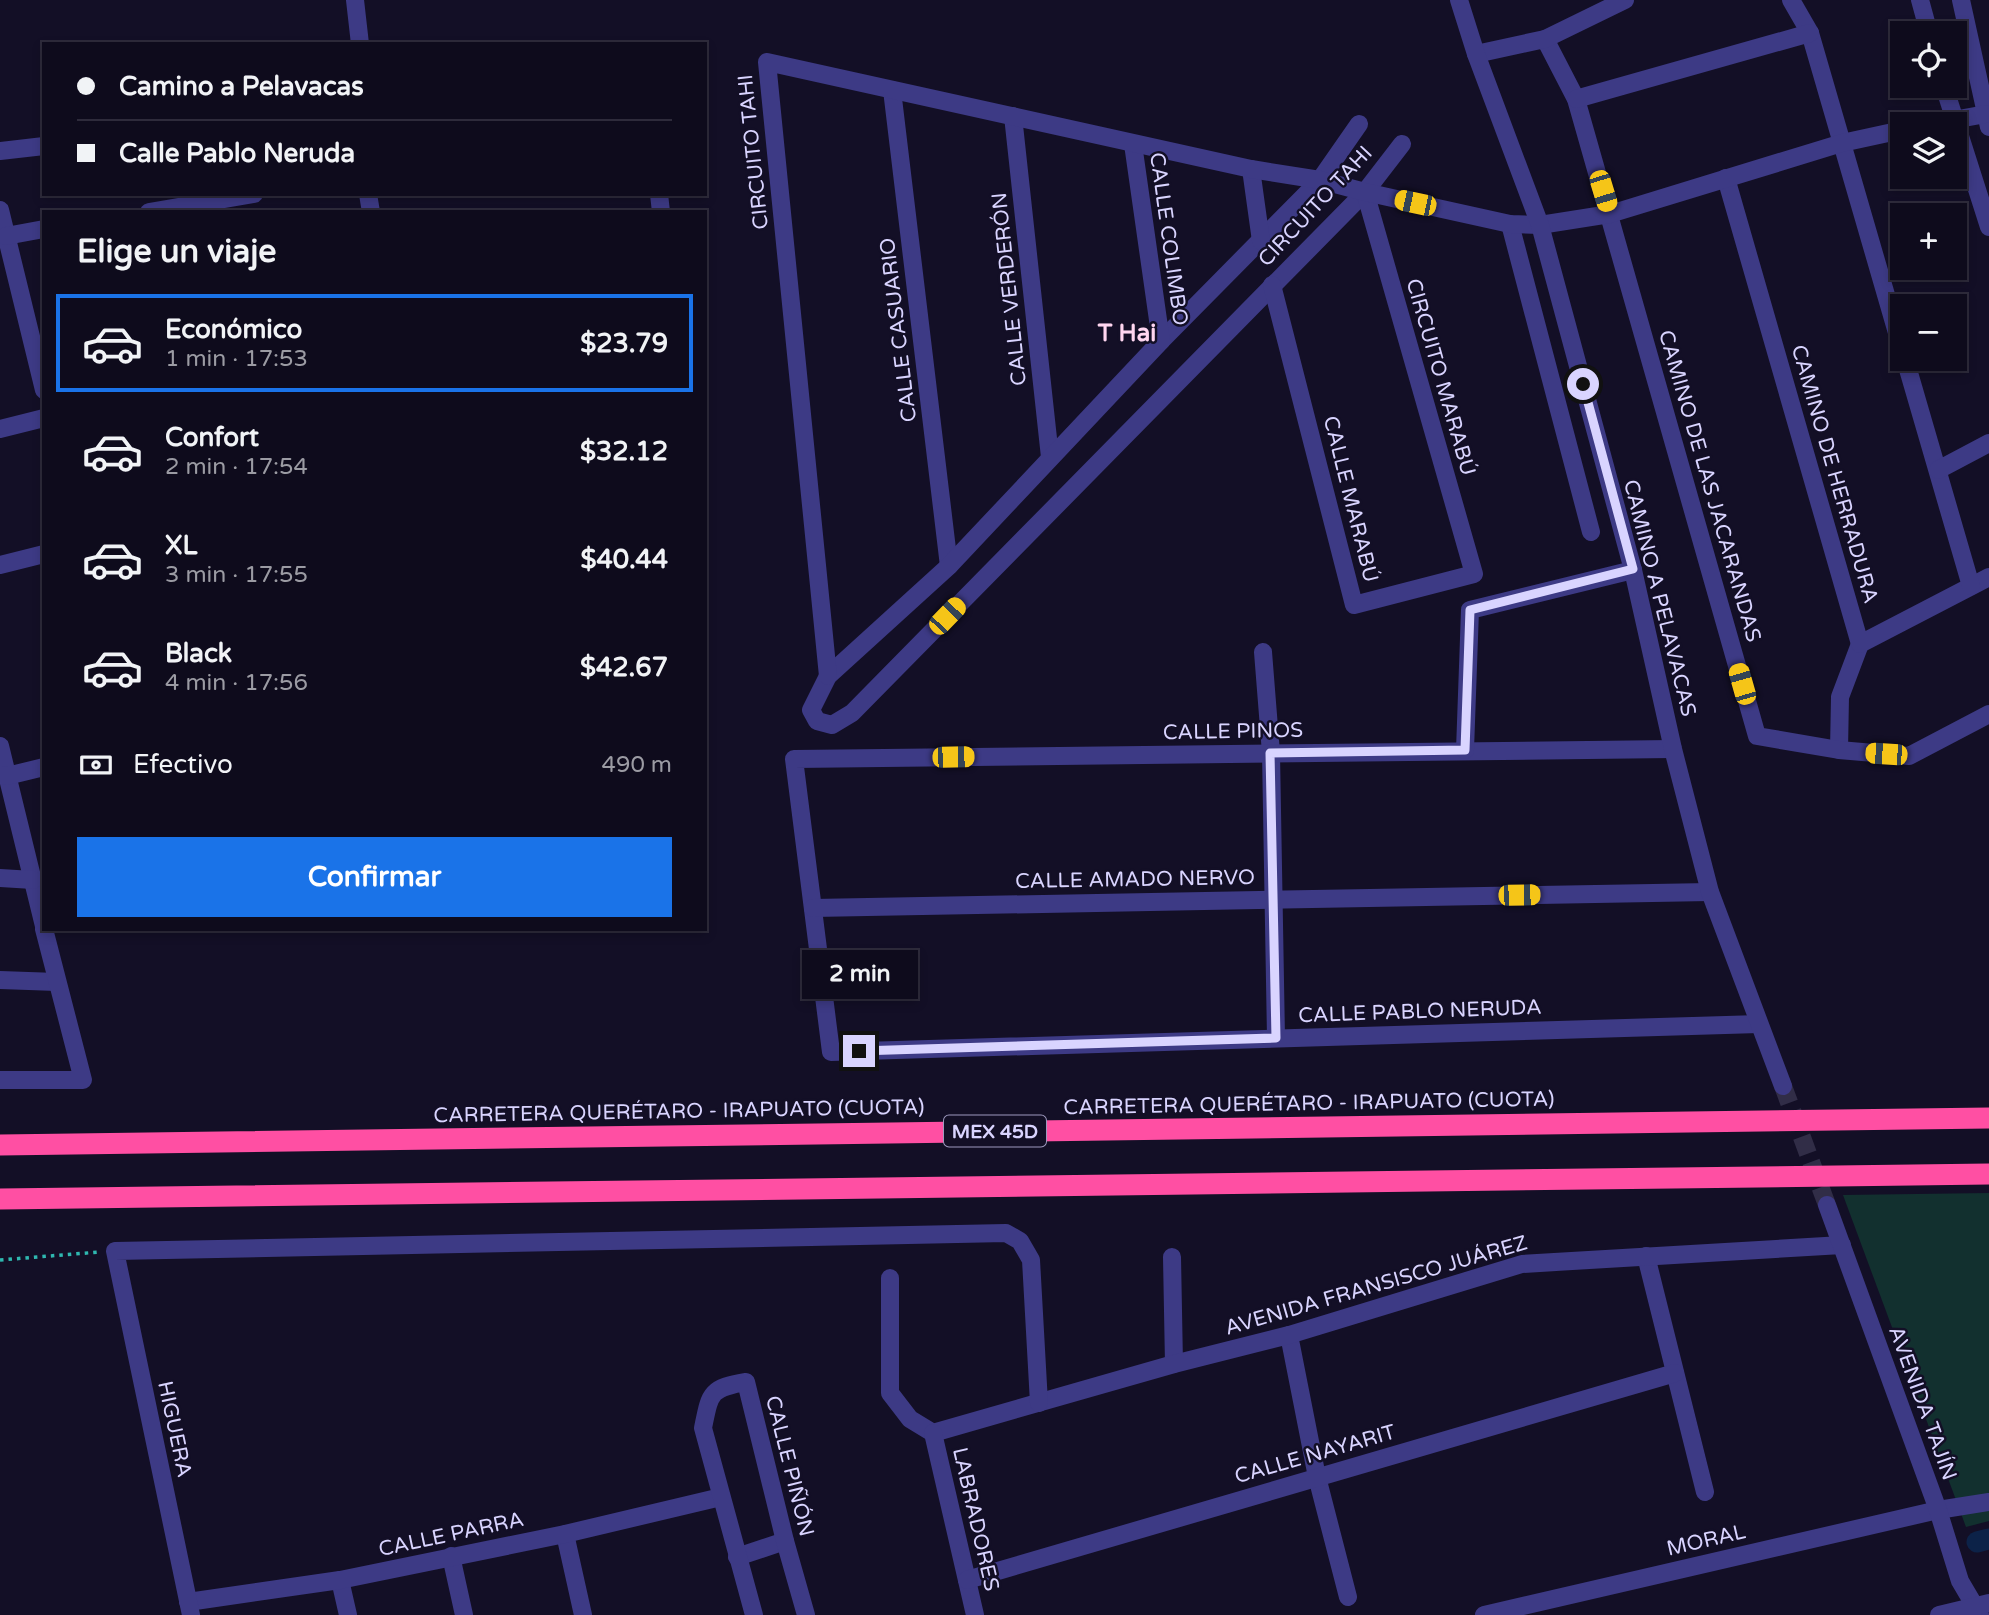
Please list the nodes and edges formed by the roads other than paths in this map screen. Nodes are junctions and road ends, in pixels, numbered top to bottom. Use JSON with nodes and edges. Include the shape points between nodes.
{"nodes":[{"id":1,"x":355,"y":0,"type":"edge"},
{"id":2,"x":1459,"y":0,"type":"edge"},
{"id":3,"x":1625,"y":0,"type":"edge"},
{"id":4,"x":1791,"y":0,"type":"edge"},
{"id":5,"x":1920,"y":0,"type":"edge"},
{"id":6,"x":1961,"y":0,"type":"edge"},
{"id":7,"x":1926,"y":21,"type":"edge"},
{"id":8,"x":1810,"y":33,"type":"junction"},
{"id":9,"x":1545,"y":39,"type":"junction"},
{"id":10,"x":1970,"y":41,"type":"junction"},
{"id":11,"x":360,"y":42,"type":"edge"},
{"id":12,"x":1989,"y":48,"type":"edge"},
{"id":13,"x":1476,"y":54,"type":"junction"},
{"id":14,"x":892,"y":90,"type":"junction"},
{"id":15,"x":1576,"y":99,"type":"junction"},
{"id":16,"x":1013,"y":116,"type":"junction"},
{"id":17,"x":1967,"y":120,"type":"edge"},
{"id":18,"x":1987,"y":121,"type":"edge"},
{"id":19,"x":1359,"y":124,"type":"dead end"},
{"id":20,"x":1890,"y":133,"type":"edge"},
{"id":21,"x":1842,"y":143,"type":"junction"},
{"id":22,"x":1133,"y":144,"type":"junction"},
{"id":23,"x":1402,"y":144,"type":"dead end"},
{"id":24,"x":42,"y":146,"type":"edge"},
{"id":25,"x":0,"y":151,"type":"edge"},
{"id":26,"x":1967,"y":162,"type":"edge"},
{"id":27,"x":1251,"y":169,"type":"junction"},
{"id":28,"x":1726,"y":178,"type":"junction"},
{"id":29,"x":1320,"y":180,"type":"junction"},
{"id":30,"x":1365,"y":192,"type":"junction"},
{"id":31,"x":241,"y":196,"type":"edge"},
{"id":32,"x":0,"y":210,"type":"edge"},
{"id":33,"x":161,"y":210,"type":"edge"},
{"id":34,"x":1610,"y":214,"type":"junction"},
{"id":35,"x":1510,"y":224,"type":"junction"},
{"id":36,"x":1540,"y":225,"type":"junction"},
{"id":37,"x":1989,"y":227,"type":"edge"},
{"id":38,"x":42,"y":229,"type":"edge"},
{"id":39,"x":6,"y":236,"type":"junction"},
{"id":40,"x":1261,"y":241,"type":"junction"},
{"id":41,"x":1272,"y":285,"type":"junction"},
{"id":42,"x":1890,"y":309,"type":"edge"},
{"id":43,"x":1161,"y":341,"type":"junction"},
{"id":44,"x":1909,"y":371,"type":"edge"},
{"id":45,"x":42,"y":382,"type":"edge"},
{"id":46,"x":42,"y":418,"type":"edge"},
{"id":47,"x":0,"y":429,"type":"edge"},
{"id":48,"x":1989,"y":443,"type":"edge"},
{"id":49,"x":1050,"y":457,"type":"junction"},
{"id":50,"x":1938,"y":470,"type":"junction"},
{"id":51,"x":1591,"y":531,"type":"dead end"},
{"id":52,"x":42,"y":554,"type":"edge"},
{"id":53,"x":0,"y":565,"type":"edge"},
{"id":54,"x":949,"y":566,"type":"junction"},
{"id":55,"x":1633,"y":569,"type":"junction"},
{"id":56,"x":1474,"y":574,"type":"joint"},
{"id":57,"x":1989,"y":577,"type":"edge"},
{"id":58,"x":1971,"y":586,"type":"junction"},
{"id":59,"x":1860,"y":644,"type":"junction"},
{"id":60,"x":1263,"y":652,"type":"dead end"},
{"id":61,"x":828,"y":676,"type":"junction"},
{"id":62,"x":1989,"y":714,"type":"edge"},
{"id":63,"x":0,"y":746,"type":"edge"},
{"id":64,"x":1673,"y":749,"type":"junction"},
{"id":65,"x":1465,"y":750,"type":"junction"},
{"id":66,"x":1839,"y":750,"type":"junction"},
{"id":67,"x":1270,"y":753,"type":"junction"},
{"id":68,"x":42,"y":767,"type":"edge"},
{"id":69,"x":4,"y":776,"type":"edge"},
{"id":70,"x":0,"y":878,"type":"edge"},
{"id":71,"x":33,"y":880,"type":"junction"},
{"id":72,"x":1710,"y":892,"type":"junction"},
{"id":73,"x":1273,"y":900,"type":"junction"},
{"id":74,"x":813,"y":908,"type":"junction"},
{"id":75,"x":42,"y":919,"type":"edge"},
{"id":76,"x":45,"y":931,"type":"edge"},
{"id":77,"x":0,"y":980,"type":"edge"},
{"id":78,"x":57,"y":982,"type":"junction"},
{"id":79,"x":1759,"y":1024,"type":"junction"},
{"id":80,"x":1276,"y":1038,"type":"junction"},
{"id":81,"x":0,"y":1080,"type":"edge"},
{"id":82,"x":1783,"y":1086,"type":"tunnel mouth"},
{"id":83,"x":1989,"y":1118,"type":"edge"},
{"id":84,"x":0,"y":1142,"type":"edge"},
{"id":85,"x":1989,"y":1174,"type":"edge"},
{"id":86,"x":61,"y":1198,"type":"junction"},
{"id":87,"x":0,"y":1199,"type":"edge"},
{"id":88,"x":0,"y":1205,"type":"edge"},
{"id":89,"x":1827,"y":1205,"type":"tunnel mouth"},
{"id":90,"x":1842,"y":1245,"type":"junction"},
{"id":91,"x":1646,"y":1256,"type":"junction"},
{"id":92,"x":1172,"y":1257,"type":"dead end"},
{"id":93,"x":890,"y":1278,"type":"dead end"},
{"id":94,"x":1289,"y":1335,"type":"junction"},
{"id":95,"x":1174,"y":1364,"type":"junction"},
{"id":96,"x":1675,"y":1373,"type":"junction"},
{"id":97,"x":1039,"y":1403,"type":"junction"},
{"id":98,"x":933,"y":1433,"type":"junction"},
{"id":99,"x":1317,"y":1477,"type":"junction"},
{"id":100,"x":1705,"y":1492,"type":"dead end"},
{"id":101,"x":721,"y":1497,"type":"junction"},
{"id":102,"x":1989,"y":1502,"type":"edge"},
{"id":103,"x":1941,"y":1519,"type":"junction"},
{"id":104,"x":565,"y":1534,"type":"junction"},
{"id":105,"x":785,"y":1541,"type":"junction"},
{"id":106,"x":451,"y":1556,"type":"junction"},
{"id":107,"x":737,"y":1557,"type":"junction"},
{"id":108,"x":340,"y":1580,"type":"junction"},
{"id":109,"x":967,"y":1580,"type":"junction"},
{"id":110,"x":1348,"y":1597,"type":"dead end"},
{"id":111,"x":1981,"y":1608,"type":"edge"},
{"id":112,"x":189,"y":1609,"type":"edge"},
{"id":113,"x":348,"y":1615,"type":"edge"},
{"id":114,"x":464,"y":1615,"type":"edge"},
{"id":115,"x":583,"y":1615,"type":"edge"},
{"id":116,"x":754,"y":1615,"type":"edge"},
{"id":117,"x":806,"y":1615,"type":"edge"},
{"id":118,"x":975,"y":1615,"type":"edge"},
{"id":119,"x":1484,"y":1615,"type":"edge"},
{"id":120,"x":1939,"y":1615,"type":"edge"}],
"edges":[{"from":1,"to":11,"type":"street"},
{"from":2,"to":13,"type":"street","name":"CAMINO A PELAVACAS"},
{"from":3,"to":9,"type":"street"},
{"from":4,"to":8,"type":"street"},
{"from":5,"to":7,"type":"street"},
{"from":6,"to":10,"type":"street"},
{"from":8,"to":15,"type":"street"},
{"from":8,"to":21,"type":"street"},
{"from":9,"to":13,"type":"street"},
{"from":9,"to":15,"type":"street","name":"CAMINO DE LAS JACARANDAS"},
{"from":10,"to":12,"type":"street"},
{"from":10,"to":18,"type":"street"},
{"from":13,"to":36,"type":"street","name":"CAMINO A PELAVACAS"},
{"from":14,"to":16,"type":"street","name":"CIRCUITO TAHI"},
{"from":14,"to":54,"type":"street","name":"CALLE CASUARIO"},
{"from":14,"to":61,"type":"street","name":"CIRCUITO TAHI","via":[[767,62]]},
{"from":15,"to":34,"type":"street","name":"CAMINO DE LAS JACARANDAS"},
{"from":16,"to":22,"type":"street","name":"CIRCUITO TAHI"},
{"from":16,"to":49,"type":"street","name":"CALLE VERDERÓN"},
{"from":17,"to":18,"type":"street"},
{"from":19,"to":29,"type":"street","name":"CIRCUITO TAHI"},
{"from":20,"to":21,"type":"street"},
{"from":21,"to":28,"type":"street"},
{"from":21,"to":42,"type":"street"},
{"from":22,"to":27,"type":"street","name":"CIRCUITO TAHI"},
{"from":22,"to":43,"type":"street","name":"CALLE COLIMBO"},
{"from":23,"to":30,"type":"street","name":"CIRCUITO TAHI"},
{"from":24,"to":25,"type":"street"},
{"from":26,"to":37,"type":"street"},
{"from":27,"to":29,"type":"street","name":"CIRCUITO TAHI"},
{"from":27,"to":40,"type":"street"},
{"from":28,"to":34,"type":"street"},
{"from":28,"to":59,"type":"street","name":"CAMINO DE HERRADURA"},
{"from":29,"to":30,"type":"street"},
{"from":29,"to":40,"type":"street","name":"CIRCUITO TAHI"},
{"from":30,"to":35,"type":"street"},
{"from":30,"to":41,"type":"street","name":"CIRCUITO TAHI"},
{"from":30,"to":56,"type":"street","name":"CIRCUITO MARABÚ"},
{"from":31,"to":33,"type":"street"},
{"from":32,"to":39,"type":"street"},
{"from":34,"to":36,"type":"street"},
{"from":34,"to":66,"type":"street","name":"CAMINO DE LAS JACARANDAS","via":[[1757,736]]},
{"from":35,"to":36,"type":"street"},
{"from":35,"to":51,"type":"street"},
{"from":36,"to":55,"type":"street","name":"CAMINO A PELAVACAS"},
{"from":38,"to":39,"type":"street"},
{"from":39,"to":45,"type":"street"},
{"from":40,"to":43,"type":"street","name":"CIRCUITO TAHI"},
{"from":41,"to":56,"type":"street","name":"CALLE MARABÚ","via":[[1354,605]]},
{"from":41,"to":61,"type":"street","name":"CIRCUITO TAHI","via":[[852,713],[832,725],[817,721],[811,710]]},
{"from":43,"to":49,"type":"street","name":"CIRCUITO TAHI"},
{"from":44,"to":50,"type":"street"},
{"from":46,"to":47,"type":"street"},
{"from":48,"to":50,"type":"street"},
{"from":49,"to":54,"type":"street","name":"CIRCUITO TAHI"},
{"from":50,"to":58,"type":"street"},
{"from":52,"to":53,"type":"street"},
{"from":54,"to":61,"type":"street","name":"CIRCUITO TAHI"},
{"from":55,"to":64,"type":"street","name":"CAMINO A PELAVACAS"},
{"from":55,"to":65,"type":"street","via":[[1470,610]]},
{"from":57,"to":58,"type":"street","name":"CAMINO DE HERRADURA"},
{"from":58,"to":59,"type":"street","name":"CAMINO DE HERRADURA"},
{"from":59,"to":66,"type":"street","via":[[1840,697]]},
{"from":60,"to":67,"type":"street"},
{"from":62,"to":66,"type":"street","name":"CAMINO DE LAS JACARANDAS","via":[[1909,756]]},
{"from":63,"to":69,"type":"street"},
{"from":64,"to":65,"type":"street","name":"CALLE PINOS"},
{"from":64,"to":72,"type":"street","name":"CAMINO A PELAVACAS"},
{"from":65,"to":67,"type":"street","name":"CALLE PINOS"},
{"from":67,"to":73,"type":"street"},
{"from":67,"to":74,"type":"street","name":"CALLE PINOS","via":[[794,759]]},
{"from":68,"to":69,"type":"street"},
{"from":69,"to":71,"type":"street"},
{"from":70,"to":71,"type":"street"},
{"from":71,"to":75,"type":"street"},
{"from":72,"to":73,"type":"street","name":"CALLE AMADO NERVO"},
{"from":72,"to":79,"type":"street","name":"CAMINO A PELAVACAS"},
{"from":73,"to":74,"type":"street","name":"CALLE AMADO NERVO"},
{"from":73,"to":80,"type":"street"},
{"from":74,"to":80,"type":"street","name":"CALLE PABLO NERUDA","via":[[831,1052]]},
{"from":76,"to":78,"type":"street"},
{"from":77,"to":78,"type":"street"},
{"from":78,"to":81,"type":"street","via":[[83,1080]]},
{"from":79,"to":80,"type":"street","name":"CALLE PABLO NERUDA"},
{"from":79,"to":82,"type":"street","name":"CAMINO A PELAVACAS"},
{"from":83,"to":84,"type":"highway","name":"CARRETERA QUERÉTARO - IRAPUATO (CUOTA)","number":"MEX 45D"},
{"from":85,"to":86,"type":"highway"},
{"from":86,"to":87,"type":"highway"},
{"from":86,"to":88,"type":"highway"},
{"from":89,"to":90,"type":"street","name":"AVENIDA TAJÍN"},
{"from":90,"to":91,"type":"street","name":"AVENIDA FRANSISCO JUÁREZ"},
{"from":90,"to":103,"type":"street","name":"AVENIDA TAJÍN"},
{"from":91,"to":94,"type":"street","name":"AVENIDA FRANSISCO JUÁREZ","via":[[1522,1264]]},
{"from":91,"to":96,"type":"street"},
{"from":92,"to":95,"type":"street"},
{"from":93,"to":98,"type":"street","via":[[890,1393],[910,1419]]},
{"from":94,"to":95,"type":"street","name":"AVENIDA FRANSISCO JUÁREZ"},
{"from":94,"to":99,"type":"street"},
{"from":95,"to":97,"type":"street","name":"AVENIDA FRANSISCO JUÁREZ"},
{"from":96,"to":99,"type":"street","name":"CALLE NAYARIT"},
{"from":96,"to":100,"type":"street"},
{"from":97,"to":98,"type":"street","name":"AVENIDA FRANSISCO JUÁREZ"},
{"from":97,"to":112,"type":"street","name":"HIGUERA","via":[[1031,1260],[1020,1241],[1006,1233],[115,1251]]},
{"from":98,"to":109,"type":"street","name":"LABRADORES"},
{"from":99,"to":109,"type":"street","name":"CALLE NAYARIT"},
{"from":99,"to":110,"type":"street"},
{"from":101,"to":104,"type":"street","name":"CALLE PARRA"},
{"from":101,"to":105,"type":"street","name":"CALLE PIÑÓN","via":[[703,1428],[709,1399],[725,1385],[746,1382]]},
{"from":101,"to":107,"type":"street","name":"CALLE PIÑÓN"},
{"from":102,"to":103,"type":"street","name":"MORAL"},
{"from":103,"to":111,"type":"street","name":"AVENIDA TAJÍN","via":[[1960,1581]]},
{"from":103,"to":119,"type":"street","name":"MORAL"},
{"from":104,"to":106,"type":"street","name":"CALLE PARRA"},
{"from":104,"to":115,"type":"street"},
{"from":105,"to":107,"type":"street"},
{"from":105,"to":117,"type":"street","name":"CALLE PIÑÓN"},
{"from":106,"to":108,"type":"street","name":"CALLE PARRA"},
{"from":106,"to":114,"type":"street"},
{"from":107,"to":116,"type":"street","name":"CALLE PIÑÓN"},
{"from":108,"to":112,"type":"street","name":"CALLE PARRA"},
{"from":108,"to":113,"type":"street"},
{"from":109,"to":118,"type":"street","name":"LABRADORES"},
{"from":111,"to":120,"type":"street"}]}
